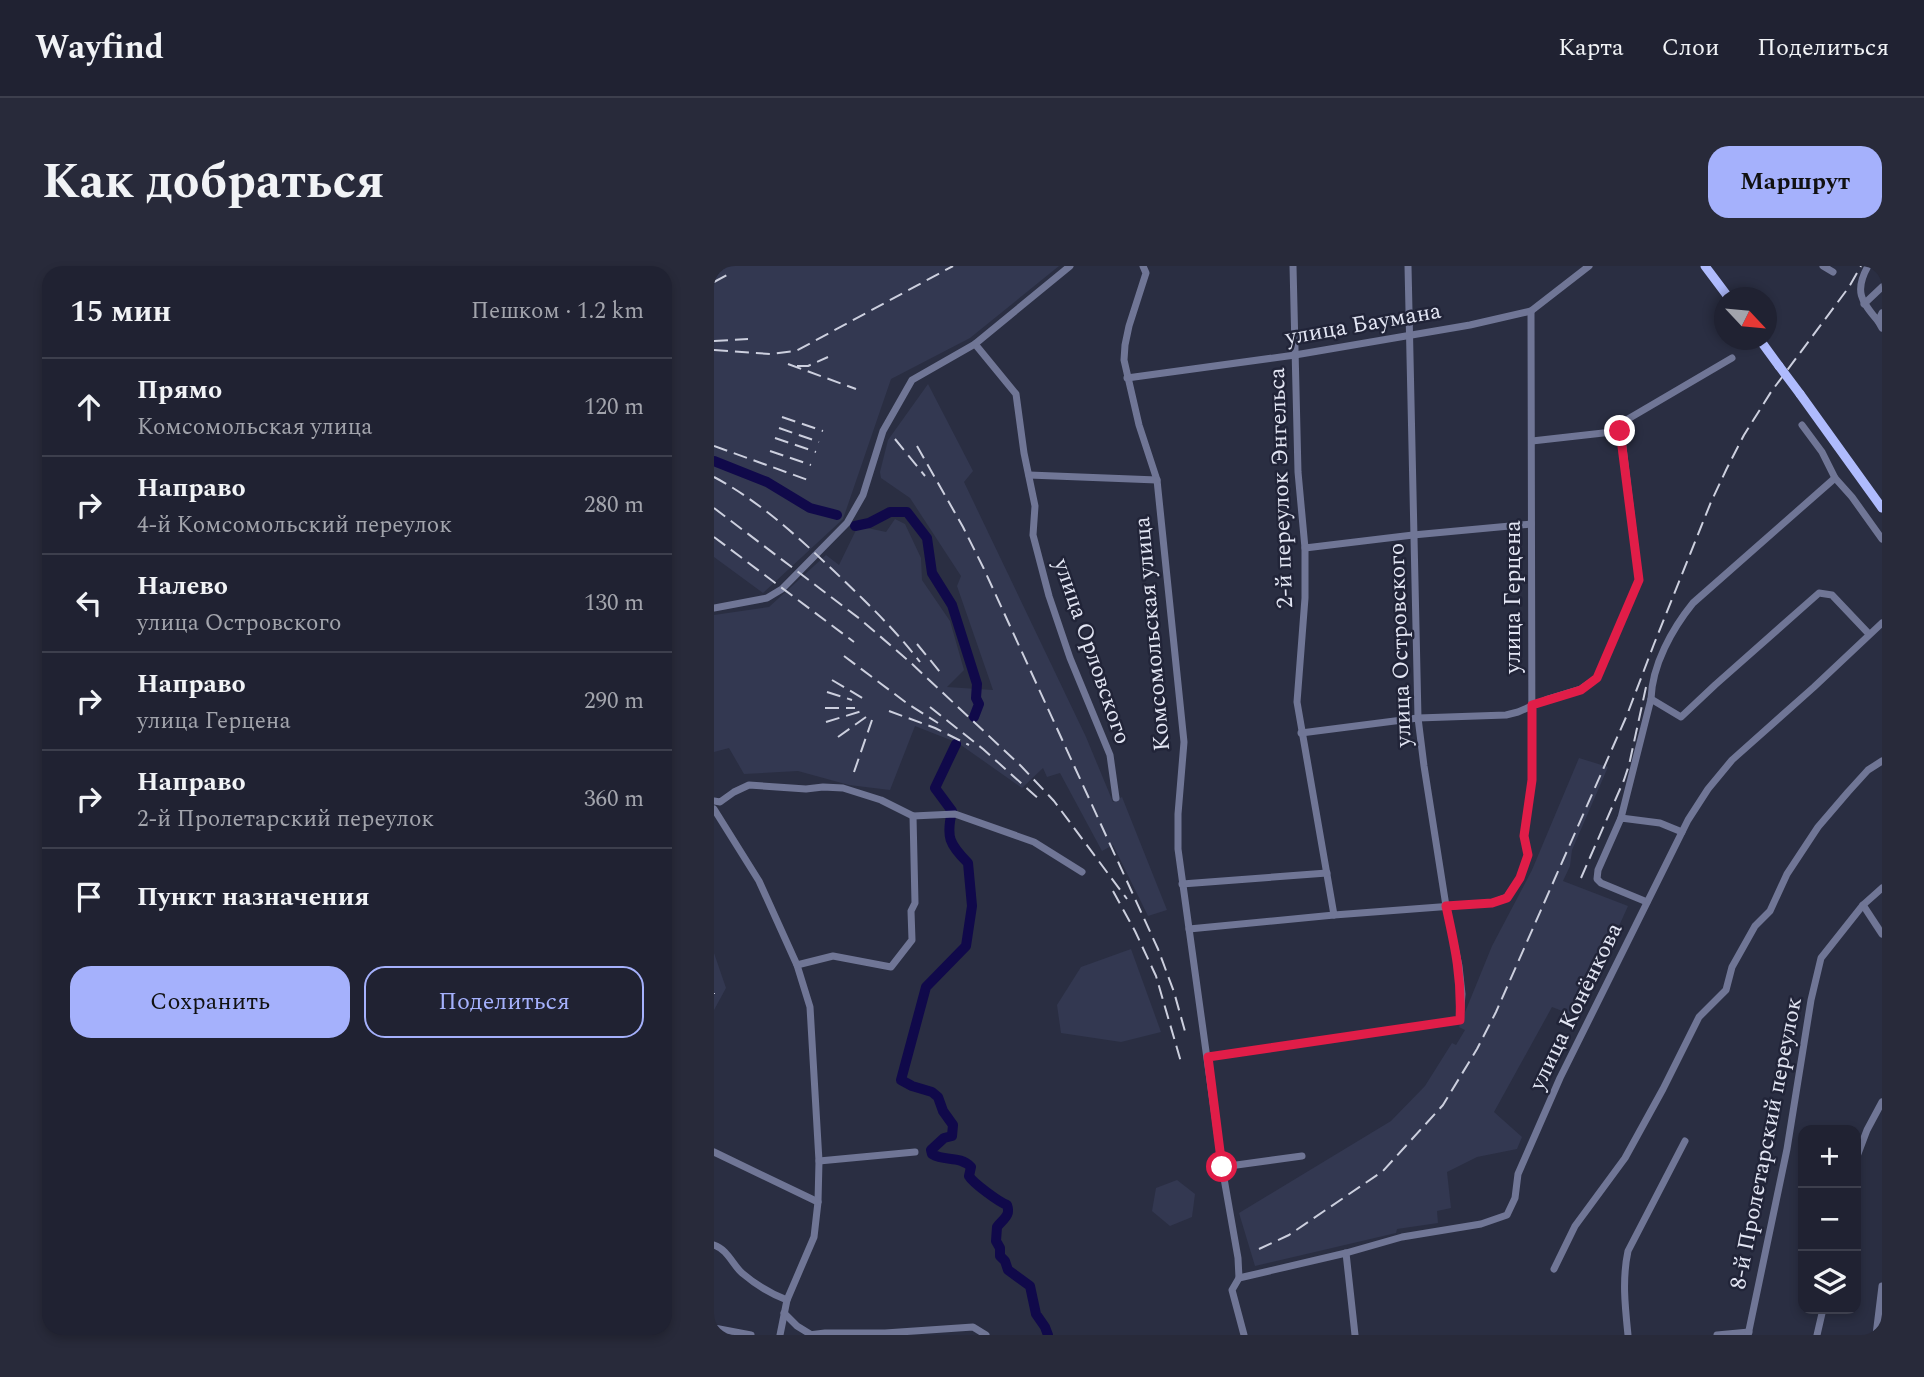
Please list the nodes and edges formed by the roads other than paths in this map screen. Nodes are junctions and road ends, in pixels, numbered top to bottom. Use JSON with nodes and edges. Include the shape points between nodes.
{"nodes":[{"id":1,"x":1070,"y":266,"type":"edge"},
{"id":2,"x":1143,"y":266,"type":"edge"},
{"id":3,"x":1293,"y":266,"type":"edge"},
{"id":4,"x":1408,"y":266,"type":"edge"},
{"id":5,"x":1589,"y":266,"type":"edge"},
{"id":6,"x":1705,"y":266,"type":"edge"},
{"id":7,"x":1823,"y":266,"type":"edge"},
{"id":8,"x":1868,"y":266,"type":"edge"},
{"id":9,"x":1833,"y":272,"type":"dead end"},
{"id":10,"x":1721,"y":287,"type":"edge"},
{"id":11,"x":1882,"y":288,"type":"edge"},
{"id":12,"x":1864,"y":304,"type":"junction"},
{"id":13,"x":1531,"y":311,"type":"junction"},
{"id":14,"x":1881,"y":320,"type":"edge"},
{"id":15,"x":1410,"y":334,"type":"junction"},
{"id":16,"x":975,"y":344,"type":"junction"},
{"id":17,"x":1767,"y":350,"type":"edge"},
{"id":18,"x":1296,"y":355,"type":"junction"},
{"id":19,"x":1732,"y":358,"type":"dead end"},
{"id":20,"x":1127,"y":378,"type":"junction"},
{"id":21,"x":1802,"y":425,"type":"dead end"},
{"id":22,"x":1620,"y":431,"type":"junction"},
{"id":23,"x":1532,"y":441,"type":"junction"},
{"id":24,"x":1029,"y":475,"type":"junction"},
{"id":25,"x":1835,"y":478,"type":"junction"},
{"id":26,"x":1157,"y":480,"type":"junction"},
{"id":27,"x":1882,"y":508,"type":"edge"},
{"id":28,"x":1531,"y":524,"type":"junction"},
{"id":29,"x":1413,"y":535,"type":"junction"},
{"id":30,"x":1882,"y":539,"type":"edge"},
{"id":31,"x":1305,"y":548,"type":"junction"},
{"id":32,"x":714,"y":608,"type":"edge"},
{"id":33,"x":1882,"y":623,"type":"edge"},
{"id":34,"x":1869,"y":634,"type":"junction"},
{"id":35,"x":1651,"y":699,"type":"junction"},
{"id":36,"x":1532,"y":705,"type":"junction"},
{"id":37,"x":1418,"y":718,"type":"junction"},
{"id":38,"x":1301,"y":733,"type":"junction"},
{"id":39,"x":1882,"y":761,"type":"edge"},
{"id":40,"x":1116,"y":798,"type":"dead end"},
{"id":41,"x":714,"y":801,"type":"edge"},
{"id":42,"x":714,"y":809,"type":"edge"},
{"id":43,"x":914,"y":816,"type":"junction"},
{"id":44,"x":1621,"y":818,"type":"junction"},
{"id":45,"x":1682,"y":832,"type":"junction"},
{"id":46,"x":1082,"y":872,"type":"dead end"},
{"id":47,"x":1327,"y":873,"type":"junction"},
{"id":48,"x":1182,"y":884,"type":"junction"},
{"id":49,"x":1882,"y":888,"type":"edge"},
{"id":50,"x":1647,"y":902,"type":"junction"},
{"id":51,"x":1863,"y":905,"type":"junction"},
{"id":52,"x":1446,"y":906,"type":"junction"},
{"id":53,"x":1334,"y":915,"type":"junction"},
{"id":54,"x":1189,"y":929,"type":"junction"},
{"id":55,"x":1882,"y":934,"type":"edge"},
{"id":56,"x":797,"y":965,"type":"junction"},
{"id":57,"x":1208,"y":1057,"type":"junction"},
{"id":58,"x":1882,"y":1102,"type":"edge"},
{"id":59,"x":1685,"y":1141,"type":"dead end"},
{"id":60,"x":1861,"y":1146,"type":"edge"},
{"id":61,"x":714,"y":1152,"type":"edge"},
{"id":62,"x":915,"y":1152,"type":"dead end"},
{"id":63,"x":1302,"y":1156,"type":"dead end"},
{"id":64,"x":819,"y":1161,"type":"junction"},
{"id":65,"x":1222,"y":1167,"type":"junction"},
{"id":66,"x":818,"y":1202,"type":"junction"},
{"id":67,"x":714,"y":1245,"type":"edge"},
{"id":68,"x":1346,"y":1253,"type":"junction"},
{"id":69,"x":1555,"y":1269,"type":"dead end"},
{"id":70,"x":1239,"y":1278,"type":"junction"},
{"id":71,"x":1882,"y":1286,"type":"edge"},
{"id":72,"x":788,"y":1300,"type":"junction"},
{"id":73,"x":784,"y":1313,"type":"junction"},
{"id":74,"x":1822,"y":1314,"type":"edge"},
{"id":75,"x":714,"y":1328,"type":"edge"},
{"id":76,"x":1748,"y":1334,"type":"edge"},
{"id":77,"x":751,"y":1335,"type":"edge"},
{"id":78,"x":780,"y":1335,"type":"edge"},
{"id":79,"x":809,"y":1335,"type":"edge"},
{"id":80,"x":986,"y":1335,"type":"edge"},
{"id":81,"x":1244,"y":1335,"type":"edge"},
{"id":82,"x":1355,"y":1335,"type":"edge"},
{"id":83,"x":1628,"y":1335,"type":"edge"},
{"id":84,"x":1717,"y":1335,"type":"edge"},
{"id":85,"x":1817,"y":1335,"type":"edge"},
{"id":86,"x":1875,"y":1335,"type":"edge"}],
"edges":[{"from":1,"to":16,"type":"street"},
{"from":2,"to":20,"type":"street","name":"Комсомольская улица","via":[[1146,273],[1125,345]]},
{"from":3,"to":18,"type":"street","name":"2-й переулок Энгельса"},
{"from":4,"to":15,"type":"street","name":"улица Островского"},
{"from":5,"to":13,"type":"street","name":"улица Баумана"},
{"from":6,"to":10,"type":"main road"},
{"from":7,"to":9,"type":"street"},
{"from":8,"to":12,"type":"street","via":[[1860,288]]},
{"from":11,"to":12,"type":"street"},
{"from":12,"to":14,"type":"street"},
{"from":13,"to":15,"type":"street","name":"улица Баумана"},
{"from":13,"to":23,"type":"street","name":"улица Герцена"},
{"from":15,"to":18,"type":"street","name":"улица Баумана"},
{"from":15,"to":29,"type":"street","name":"улица Островского"},
{"from":16,"to":24,"type":"street","name":"улица Орловского","via":[[1016,394]]},
{"from":16,"to":32,"type":"street","via":[[912,380],[883,431],[863,495],[847,523],[796,575],[774,595]]},
{"from":17,"to":27,"type":"main road","bridge":true},
{"from":18,"to":20,"type":"street","name":"улица Баумана"},
{"from":18,"to":31,"type":"street","name":"2-й переулок Энгельса"},
{"from":19,"to":22,"type":"street","via":[[1628,419]]},
{"from":20,"to":26,"type":"street","name":"Комсомольская улица"},
{"from":21,"to":25,"type":"street"},
{"from":22,"to":23,"type":"street"},
{"from":22,"to":36,"type":"street","via":[[1639,580],[1597,678],[1581,690]]},
{"from":23,"to":28,"type":"street","name":"улица Герцена"},
{"from":24,"to":26,"type":"street"},
{"from":24,"to":40,"type":"street","name":"улица Орловского","via":[[1034,535],[1049,596],[1110,755]]},
{"from":25,"to":30,"type":"street"},
{"from":25,"to":35,"type":"street","via":[[1693,603],[1667,643]]},
{"from":26,"to":48,"type":"street","name":"Комсомольская улица","via":[[1184,742],[1178,814]]},
{"from":28,"to":29,"type":"street"},
{"from":28,"to":36,"type":"street","name":"улица Герцена"},
{"from":29,"to":31,"type":"street"},
{"from":29,"to":37,"type":"street","name":"улица Островского"},
{"from":31,"to":38,"type":"street","name":"2-й переулок Энгельса","via":[[1297,702]]},
{"from":33,"to":34,"type":"street","name":"улица Конёнкова"},
{"from":34,"to":35,"type":"street","via":[[1832,595],[1819,593],[1681,717]]},
{"from":34,"to":45,"type":"street","name":"улица Конёнкова","via":[[1732,761],[1708,789]]},
{"from":35,"to":44,"type":"street"},
{"from":36,"to":37,"type":"street","via":[[1506,715]]},
{"from":36,"to":52,"type":"street","name":"улица Герцена","via":[[1532,780],[1524,836],[1528,855],[1520,878],[1507,898]]},
{"from":37,"to":38,"type":"street"},
{"from":37,"to":52,"type":"street","name":"улица Островского"},
{"from":38,"to":47,"type":"street","name":"2-й переулок Энгельса"},
{"from":39,"to":69,"type":"street","via":[[1868,770],[1818,827],[1787,874],[1770,911],[1755,926],[1732,967],[1726,990],[1699,1017],[1625,1158],[1575,1226]]},
{"from":41,"to":43,"type":"street","via":[[749,785],[823,786],[881,800]]},
{"from":42,"to":56,"type":"street","via":[[759,881]]},
{"from":43,"to":46,"type":"street","via":[[955,814],[1034,842]]},
{"from":43,"to":56,"type":"street","via":[[912,940],[891,967],[833,956]]},
{"from":44,"to":45,"type":"street"},
{"from":44,"to":50,"type":"street","via":[[1597,879]]},
{"from":45,"to":50,"type":"street","name":"улица Конёнкова"},
{"from":47,"to":48,"type":"street"},
{"from":47,"to":53,"type":"street","name":"2-й переулок Энгельса"},
{"from":48,"to":54,"type":"street","name":"Комсомольская улица"},
{"from":49,"to":51,"type":"street"},
{"from":50,"to":68,"type":"street","name":"улица Конёнкова","via":[[1560,1078],[1518,1174],[1507,1216]]},
{"from":51,"to":55,"type":"street"},
{"from":51,"to":76,"type":"street","name":"8-й Пролетарский переулок","via":[[1821,958]]},
{"from":52,"to":53,"type":"street","name":"улица Герцена"},
{"from":52,"to":57,"type":"street","name":"улица Островского","via":[[1459,966],[1460,1020]]},
{"from":53,"to":54,"type":"street","name":"улица Герцена"},
{"from":54,"to":57,"type":"street","name":"Комсомольская улица"},
{"from":56,"to":64,"type":"street","via":[[810,1007]]},
{"from":57,"to":65,"type":"street","name":"Комсомольская улица"},
{"from":58,"to":60,"type":"street"},
{"from":59,"to":83,"type":"street","via":[[1628,1251],[1624,1268]]},
{"from":61,"to":66,"type":"street"},
{"from":62,"to":64,"type":"street"},
{"from":63,"to":65,"type":"street"},
{"from":64,"to":66,"type":"street"},
{"from":65,"to":70,"type":"street","name":"Комсомольская улица"},
{"from":66,"to":72,"type":"street","via":[[814,1237]]},
{"from":67,"to":72,"type":"street","via":[[742,1273]]},
{"from":68,"to":70,"type":"street","name":"улица Конёнкова"},
{"from":68,"to":82,"type":"street"},
{"from":70,"to":81,"type":"street","name":"Комсомольская улица","via":[[1232,1290]]},
{"from":71,"to":86,"type":"street"},
{"from":72,"to":73,"type":"street"},
{"from":73,"to":78,"type":"street"},
{"from":73,"to":79,"type":"street"},
{"from":74,"to":85,"type":"street"},
{"from":75,"to":77,"type":"street"},
{"from":76,"to":84,"type":"street"},
{"from":79,"to":80,"type":"street","via":[[973,1327]]}]}
